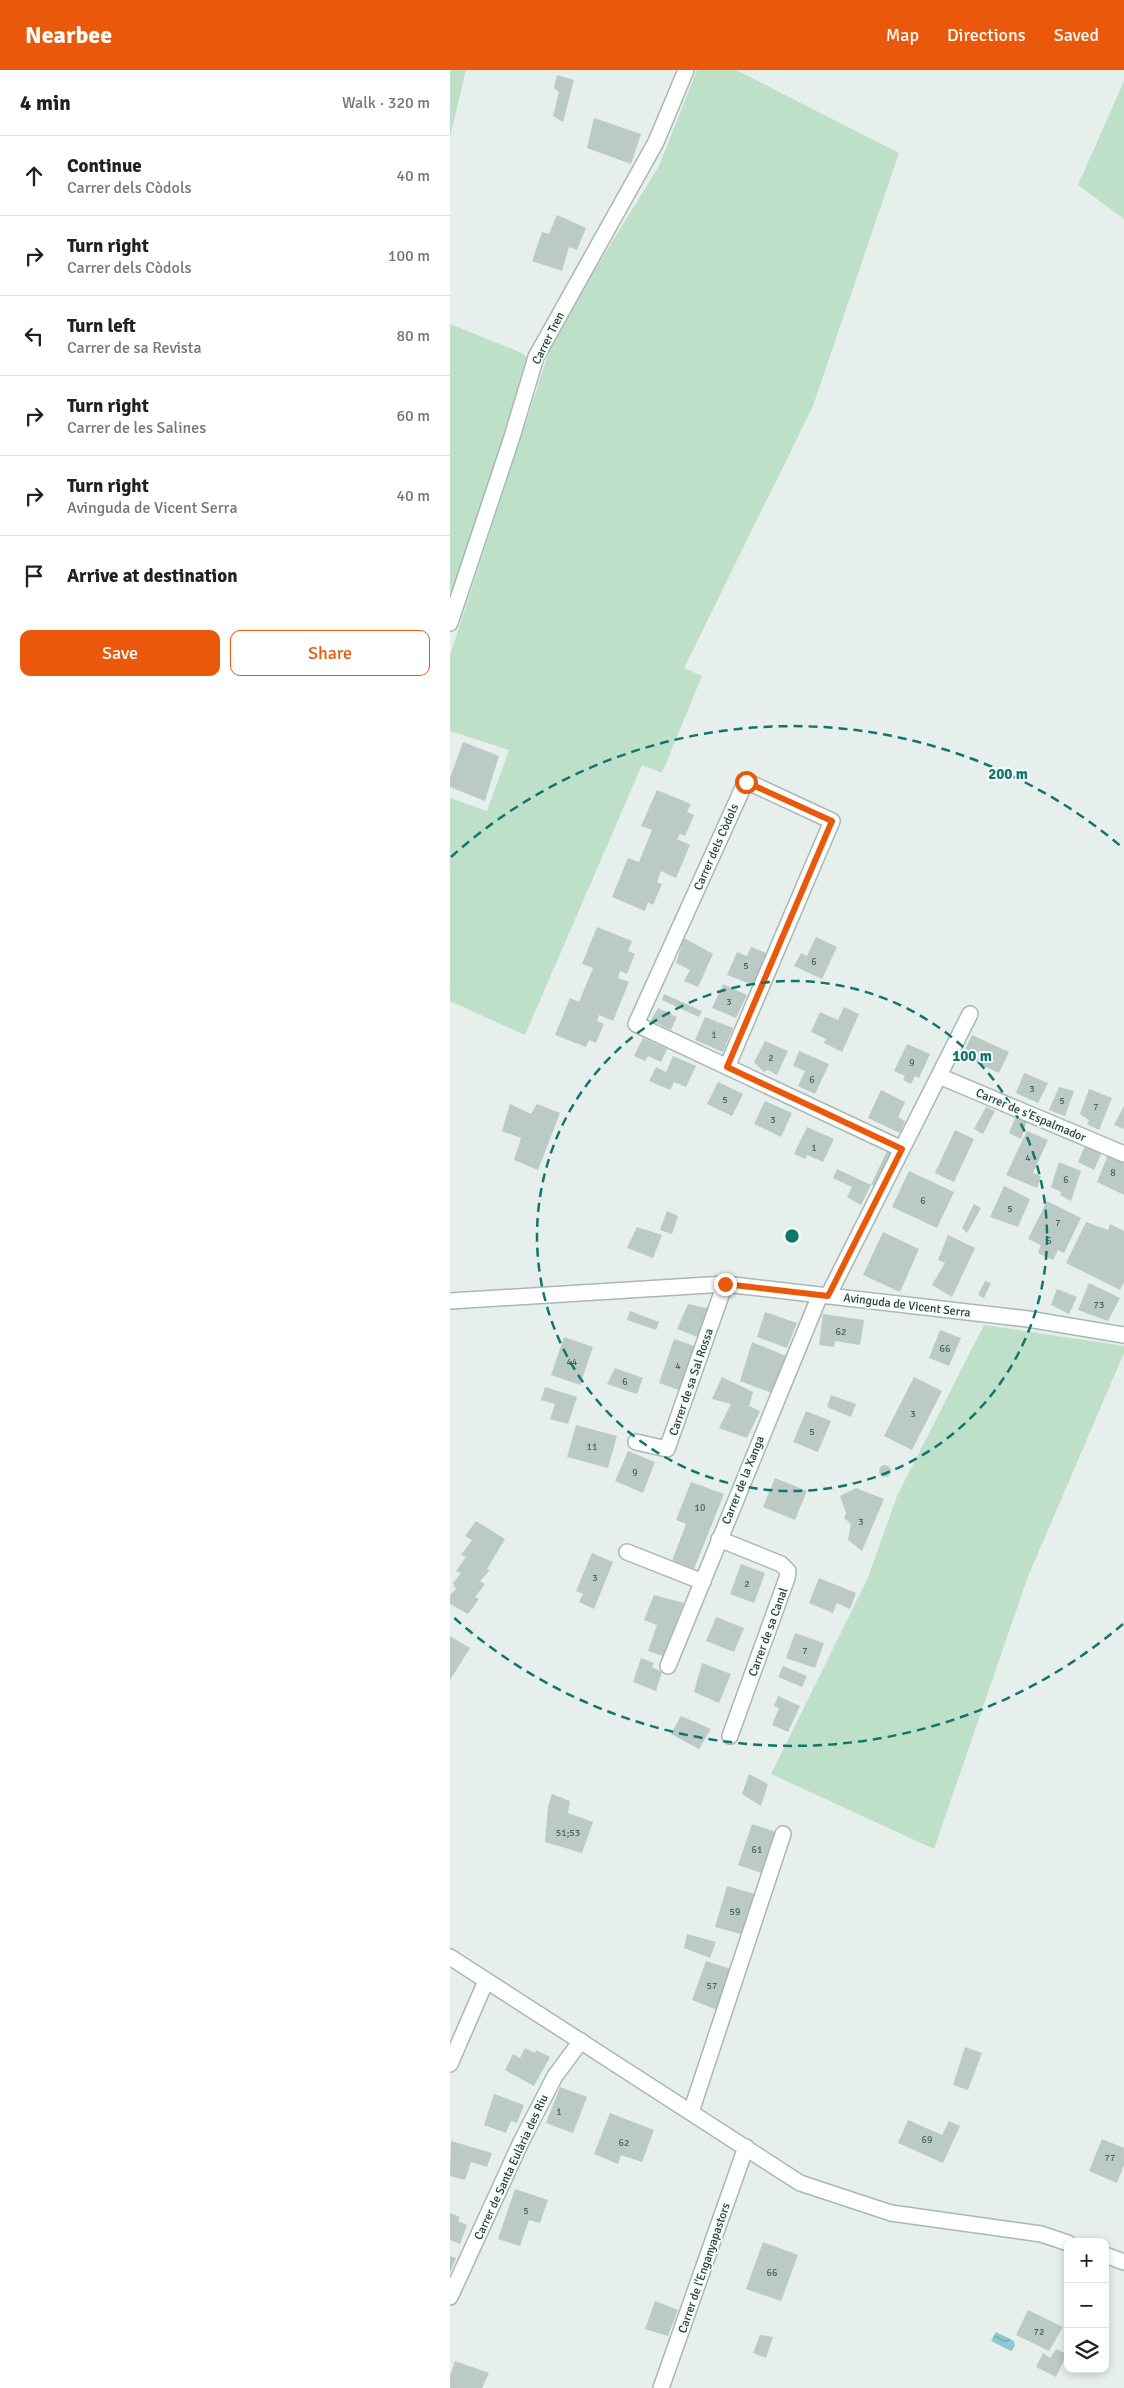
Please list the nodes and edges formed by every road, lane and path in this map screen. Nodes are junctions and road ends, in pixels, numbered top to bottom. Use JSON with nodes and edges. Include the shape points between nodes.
{"nodes":[{"id":1,"x":686,"y":70,"type":"edge"},
{"id":2,"x":454,"y":599,"type":"edge"},
{"id":3,"x":450,"y":623,"type":"edge"},
{"id":4,"x":970,"y":1014,"type":"dead end"},
{"id":5,"x":727,"y":1067,"type":"junction"},
{"id":6,"x":939,"y":1076,"type":"junction"},
{"id":7,"x":902,"y":1149,"type":"junction"},
{"id":8,"x":1124,"y":1154,"type":"edge"},
{"id":9,"x":725,"y":1284,"type":"junction"},
{"id":10,"x":824,"y":1296,"type":"junction"},
{"id":11,"x":450,"y":1301,"type":"edge"},
{"id":12,"x":1124,"y":1335,"type":"edge"},
{"id":13,"x":636,"y":1442,"type":"dead end"},
{"id":14,"x":719,"y":1539,"type":"junction"},
{"id":15,"x":627,"y":1552,"type":"dead end"},
{"id":16,"x":703,"y":1582,"type":"junction"},
{"id":17,"x":668,"y":1666,"type":"dead end"},
{"id":18,"x":730,"y":1736,"type":"dead end"},
{"id":19,"x":783,"y":1834,"type":"dead end"},
{"id":20,"x":450,"y":1957,"type":"edge"},
{"id":21,"x":486,"y":1981,"type":"junction"},
{"id":22,"x":581,"y":2041,"type":"junction"},
{"id":23,"x":450,"y":2064,"type":"edge"},
{"id":24,"x":690,"y":2112,"type":"junction"},
{"id":25,"x":746,"y":2147,"type":"junction"},
{"id":26,"x":1064,"y":2242,"type":"edge"},
{"id":27,"x":1109,"y":2256,"type":"edge"},
{"id":28,"x":1124,"y":2262,"type":"edge"},
{"id":29,"x":450,"y":2297,"type":"edge"},
{"id":30,"x":661,"y":2388,"type":"edge"}],
"edges":[{"from":1,"to":2,"type":"street","name":"Carrer Tren","via":[[656,142],[536,357],[512,437]]},
{"from":2,"to":3,"type":"street","name":"Carrer Tren"},
{"from":4,"to":6,"type":"street","name":"Carrer de la Xanga"},
{"from":5,"to":5,"type":"street","name":"Carrer dels Còdols","via":[[636,1024],[746,782],[832,821]]},
{"from":5,"to":7,"type":"street"},
{"from":6,"to":7,"type":"street","name":"Carrer de la Xanga"},
{"from":6,"to":8,"type":"street","name":"Carrer de s'Espalmador"},
{"from":7,"to":10,"type":"street","name":"Carrer de la Xanga"},
{"from":9,"to":10,"type":"street","name":"Avinguda de Vicent Serra"},
{"from":9,"to":11,"type":"street","name":"Avinguda de Vicent Serra"},
{"from":9,"to":13,"type":"street","name":"Carrer de sa Sal Rossa","via":[[668,1449]]},
{"from":10,"to":12,"type":"street","name":"Avinguda de Vicent Serra","via":[[1028,1319]]},
{"from":10,"to":14,"type":"street","name":"Carrer de la Xanga"},
{"from":14,"to":16,"type":"street","name":"Carrer de la Xanga"},
{"from":14,"to":18,"type":"street","name":"Carrer de sa Canal","via":[[781,1564],[788,1571]]},
{"from":15,"to":16,"type":"street"},
{"from":16,"to":17,"type":"street","name":"Carrer de la Xanga"},
{"from":19,"to":24,"type":"street"},
{"from":20,"to":21,"type":"street"},
{"from":21,"to":22,"type":"street"},
{"from":21,"to":23,"type":"street"},
{"from":22,"to":24,"type":"street"},
{"from":22,"to":29,"type":"street","name":"Carrer de Santa Eulària des Riu","via":[[555,2076]]},
{"from":24,"to":25,"type":"street"},
{"from":25,"to":26,"type":"street","via":[[800,2183],[891,2213],[1041,2234]]},
{"from":25,"to":30,"type":"street","name":"Carrer de l'Enganyapastors"},
{"from":27,"to":28,"type":"street"}]}
